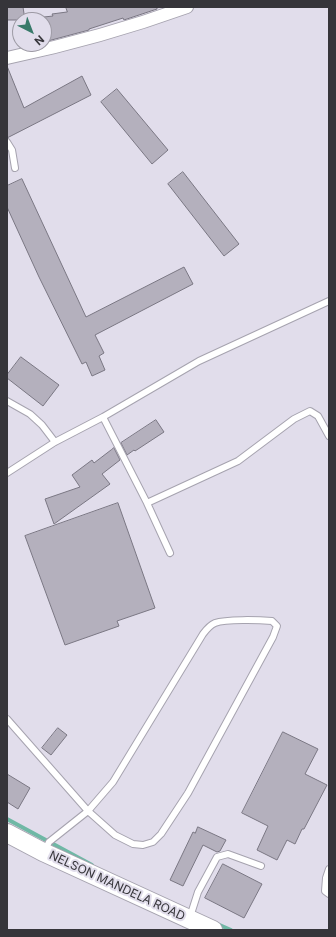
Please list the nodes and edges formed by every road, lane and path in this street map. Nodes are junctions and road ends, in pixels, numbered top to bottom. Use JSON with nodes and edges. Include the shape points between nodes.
{"nodes":[{"id":1,"x":187,"y":7,"type":"edge"},
{"id":2,"x":7,"y":58,"type":"edge"},
{"id":3,"x":7,"y":142,"type":"edge"},
{"id":4,"x":15,"y":168,"type":"dead end"},
{"id":5,"x":329,"y":302,"type":"edge"},
{"id":6,"x":7,"y":401,"type":"edge"},
{"id":7,"x":104,"y":417,"type":"junction"},
{"id":8,"x":329,"y":436,"type":"edge"},
{"id":9,"x":55,"y":442,"type":"junction"},
{"id":10,"x":7,"y":473,"type":"edge"},
{"id":11,"x":148,"y":503,"type":"junction"},
{"id":12,"x":170,"y":553,"type":"dead end"},
{"id":13,"x":7,"y":719,"type":"edge"},
{"id":14,"x":88,"y":810,"type":"junction"},
{"id":15,"x":7,"y":833,"type":"edge"},
{"id":16,"x":7,"y":841,"type":"edge"},
{"id":17,"x":43,"y":852,"type":"junction"},
{"id":18,"x":261,"y":866,"type":"dead end"},
{"id":19,"x":329,"y":869,"type":"edge"},
{"id":20,"x":329,"y":894,"type":"edge"},
{"id":21,"x":189,"y":919,"type":"junction"},
{"id":22,"x":213,"y":930,"type":"edge"}],
"edges":[{"from":1,"to":2,"type":"street","via":[[81,41]]},
{"from":3,"to":4,"type":"lane","via":[[12,150]]},
{"from":5,"to":7,"type":"lane","via":[[199,361]]},
{"from":6,"to":9,"type":"lane","via":[[30,414]]},
{"from":7,"to":9,"type":"lane"},
{"from":7,"to":11,"type":"lane"},
{"from":8,"to":11,"type":"lane","via":[[318,416],[310,411],[294,419],[238,461]]},
{"from":9,"to":10,"type":"lane"},
{"from":11,"to":12,"type":"lane"},
{"from":13,"to":14,"type":"lane"},
{"from":14,"to":14,"type":"lane","via":[[115,835],[133,844],[153,842],[188,793],[277,626],[272,621],[263,620],[222,621],[213,624],[203,634],[113,782]]},
{"from":14,"to":17,"type":"lane","via":[[49,842]]},
{"from":15,"to":17,"type":"main road","name":"NELSON MANDELA ROAD"},
{"from":16,"to":17,"type":"main road","name":"NELSON MANDELA ROAD"},
{"from":17,"to":21,"type":"main road","name":"NELSON MANDELA ROAD"},
{"from":18,"to":21,"type":"lane","via":[[228,854],[217,857],[198,892]]},
{"from":19,"to":20,"type":"lane","via":[[325,891]]},
{"from":21,"to":22,"type":"main road","name":"NELSON MANDELA ROAD"}]}
